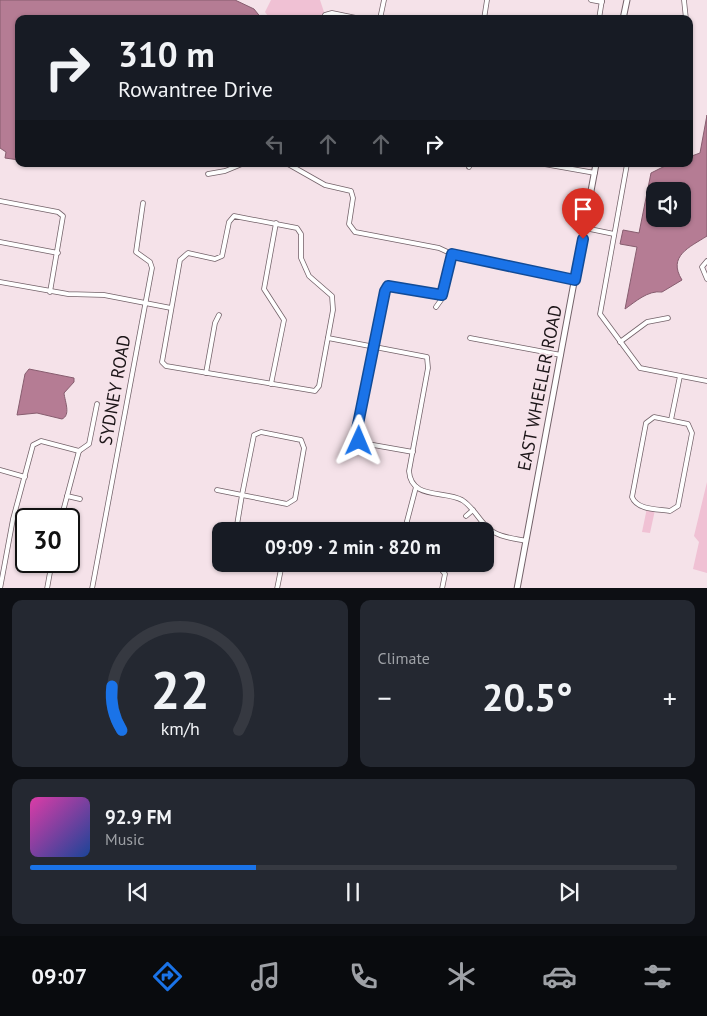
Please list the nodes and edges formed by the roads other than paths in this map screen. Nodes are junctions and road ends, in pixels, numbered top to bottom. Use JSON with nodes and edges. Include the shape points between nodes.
{"nodes":[{"id":1,"x":384,"y":0,"type":"edge"},
{"id":2,"x":487,"y":0,"type":"edge"},
{"id":3,"x":591,"y":0,"type":"edge"},
{"id":4,"x":627,"y":0,"type":"edge"},
{"id":5,"x":684,"y":0,"type":"edge"},
{"id":6,"x":602,"y":1,"type":"edge"},
{"id":7,"x":326,"y":15,"type":"edge"},
{"id":8,"x":342,"y":15,"type":"edge"},
{"id":9,"x":381,"y":15,"type":"edge"},
{"id":10,"x":485,"y":15,"type":"edge"},
{"id":11,"x":600,"y":15,"type":"edge"},
{"id":12,"x":624,"y":15,"type":"edge"},
{"id":13,"x":686,"y":15,"type":"edge"},
{"id":14,"x":235,"y":167,"type":"edge"},
{"id":15,"x":293,"y":167,"type":"edge"},
{"id":16,"x":561,"y":167,"type":"edge"},
{"id":17,"x":596,"y":167,"type":"edge"},
{"id":18,"x":626,"y":167,"type":"edge"},
{"id":19,"x":595,"y":173,"type":"junction"},
{"id":20,"x":208,"y":174,"type":"dead end"},
{"id":21,"x":0,"y":201,"type":"edge"},
{"id":22,"x":143,"y":203,"type":"dead end"},
{"id":23,"x":276,"y":223,"type":"junction"},
{"id":24,"x":585,"y":228,"type":"junction"},
{"id":25,"x":614,"y":234,"type":"junction"},
{"id":26,"x":0,"y":242,"type":"edge"},
{"id":27,"x":58,"y":253,"type":"junction"},
{"id":28,"x":452,"y":254,"type":"junction"},
{"id":29,"x":707,"y":261,"type":"edge"},
{"id":30,"x":707,"y":279,"type":"edge"},
{"id":31,"x":575,"y":280,"type":"junction"},
{"id":32,"x":0,"y":282,"type":"edge"},
{"id":33,"x":50,"y":292,"type":"junction"},
{"id":34,"x":442,"y":295,"type":"junction"},
{"id":35,"x":145,"y":303,"type":"junction"},
{"id":36,"x":436,"y":307,"type":"dead end"},
{"id":37,"x":171,"y":308,"type":"junction"},
{"id":38,"x":219,"y":315,"type":"dead end"},
{"id":39,"x":668,"y":318,"type":"dead end"},
{"id":40,"x":328,"y":338,"type":"junction"},
{"id":41,"x":470,"y":338,"type":"dead end"},
{"id":42,"x":620,"y":342,"type":"junction"},
{"id":43,"x":373,"y":346,"type":"junction"},
{"id":44,"x":561,"y":354,"type":"junction"},
{"id":45,"x":206,"y":373,"type":"junction"},
{"id":46,"x":680,"y":376,"type":"junction"},
{"id":47,"x":707,"y":381,"type":"edge"},
{"id":48,"x":271,"y":384,"type":"junction"},
{"id":49,"x":97,"y":404,"type":"dead end"},
{"id":50,"x":672,"y":420,"type":"junction"},
{"id":51,"x":79,"y":451,"type":"junction"},
{"id":52,"x":413,"y":452,"type":"junction"},
{"id":53,"x":0,"y":470,"type":"edge"},
{"id":54,"x":25,"y":477,"type":"junction"},
{"id":55,"x":416,"y":487,"type":"junction"},
{"id":56,"x":217,"y":490,"type":"dead end"},
{"id":57,"x":242,"y":495,"type":"junction"},
{"id":58,"x":67,"y":496,"type":"junction"},
{"id":59,"x":80,"y":499,"type":"dead end"},
{"id":60,"x":64,"y":508,"type":"edge"},
{"id":61,"x":473,"y":510,"type":"junction"},
{"id":62,"x":466,"y":516,"type":"dead end"},
{"id":63,"x":238,"y":522,"type":"edge"},
{"id":64,"x":407,"y":522,"type":"edge"},
{"id":65,"x":526,"y":541,"type":"junction"},
{"id":66,"x":280,"y":572,"type":"edge"},
{"id":67,"x":443,"y":572,"type":"edge"},
{"id":68,"x":50,"y":573,"type":"edge"},
{"id":69,"x":0,"y":588,"type":"edge"},
{"id":70,"x":47,"y":588,"type":"edge"},
{"id":71,"x":92,"y":588,"type":"edge"},
{"id":72,"x":277,"y":588,"type":"edge"},
{"id":73,"x":442,"y":588,"type":"edge"},
{"id":74,"x":517,"y":588,"type":"edge"}],
"edges":[{"from":1,"to":9,"type":"street"},
{"from":2,"to":10,"type":"street"},
{"from":3,"to":6,"type":"street"},
{"from":4,"to":12,"type":"street"},
{"from":5,"to":13,"type":"street"},
{"from":6,"to":11,"type":"street"},
{"from":7,"to":8,"type":"street"},
{"from":14,"to":20,"type":"street"},
{"from":15,"to":28,"type":"street","via":[[325,185],[351,191],[349,224],[355,232],[439,248]]},
{"from":16,"to":19,"type":"street"},
{"from":17,"to":19,"type":"street","name":"EAST WHEELER ROAD"},
{"from":18,"to":25,"type":"street"},
{"from":19,"to":24,"type":"street","name":"EAST WHEELER ROAD"},
{"from":21,"to":27,"type":"street","via":[[58,212],[63,216]]},
{"from":22,"to":35,"type":"street","name":"SYDNEY ROAD","via":[[136,252],[150,262],[152,268]]},
{"from":23,"to":37,"type":"street","via":[[234,216],[220,258],[185,254],[180,260]]},
{"from":23,"to":40,"type":"street","via":[[300,230],[301,258],[309,276],[332,296]]},
{"from":23,"to":48,"type":"street","via":[[264,289],[284,320]]},
{"from":24,"to":25,"type":"street"},
{"from":24,"to":31,"type":"street","name":"EAST WHEELER ROAD"},
{"from":25,"to":42,"type":"street","via":[[600,314]]},
{"from":26,"to":27,"type":"street"},
{"from":27,"to":33,"type":"street"},
{"from":28,"to":31,"type":"street"},
{"from":28,"to":34,"type":"street"},
{"from":29,"to":30,"type":"street","via":[[702,267]]},
{"from":31,"to":44,"type":"street","name":"EAST WHEELER ROAD"},
{"from":32,"to":33,"type":"street"},
{"from":33,"to":35,"type":"street","via":[[104,295]]},
{"from":34,"to":36,"type":"street"},
{"from":34,"to":43,"type":"street","via":[[388,286]]},
{"from":35,"to":37,"type":"street"},
{"from":35,"to":71,"type":"street","name":"SYDNEY ROAD"},
{"from":37,"to":45,"type":"street","via":[[162,362],[166,366]]},
{"from":38,"to":45,"type":"street"},
{"from":39,"to":42,"type":"street","via":[[647,322]]},
{"from":40,"to":43,"type":"street"},
{"from":40,"to":48,"type":"street","via":[[319,386],[315,391]]},
{"from":41,"to":44,"type":"street"},
{"from":42,"to":46,"type":"street","via":[[640,368]]},
{"from":43,"to":52,"type":"street","via":[[420,356],[429,361]]},
{"from":43,"to":52,"type":"street","via":[[357,438],[362,443]]},
{"from":44,"to":65,"type":"street","name":"EAST WHEELER ROAD"},
{"from":45,"to":48,"type":"street"},
{"from":46,"to":47,"type":"street"},
{"from":46,"to":50,"type":"street"},
{"from":49,"to":51,"type":"street","via":[[89,444]]},
{"from":50,"to":50,"type":"street","via":[[654,417],[646,423],[632,497],[639,506],[670,511],[678,506],[692,432],[688,424]]},
{"from":51,"to":54,"type":"street","via":[[37,442],[33,445]]},
{"from":51,"to":58,"type":"street"},
{"from":52,"to":55,"type":"street","via":[[410,477]]},
{"from":53,"to":54,"type":"street"},
{"from":54,"to":69,"type":"street","via":[[13,518]]},
{"from":55,"to":61,"type":"street","via":[[460,498]]},
{"from":55,"to":64,"type":"street"},
{"from":56,"to":57,"type":"street"},
{"from":57,"to":57,"type":"street","via":[[254,435],[261,432],[301,440],[304,448],[295,499],[287,504]]},
{"from":57,"to":63,"type":"street"},
{"from":58,"to":59,"type":"street"},
{"from":58,"to":60,"type":"street"},
{"from":61,"to":62,"type":"street"},
{"from":61,"to":65,"type":"street","via":[[497,534]]},
{"from":65,"to":74,"type":"street","name":"EAST WHEELER ROAD"},
{"from":66,"to":72,"type":"street"},
{"from":67,"to":73,"type":"street"},
{"from":68,"to":70,"type":"street"}]}
